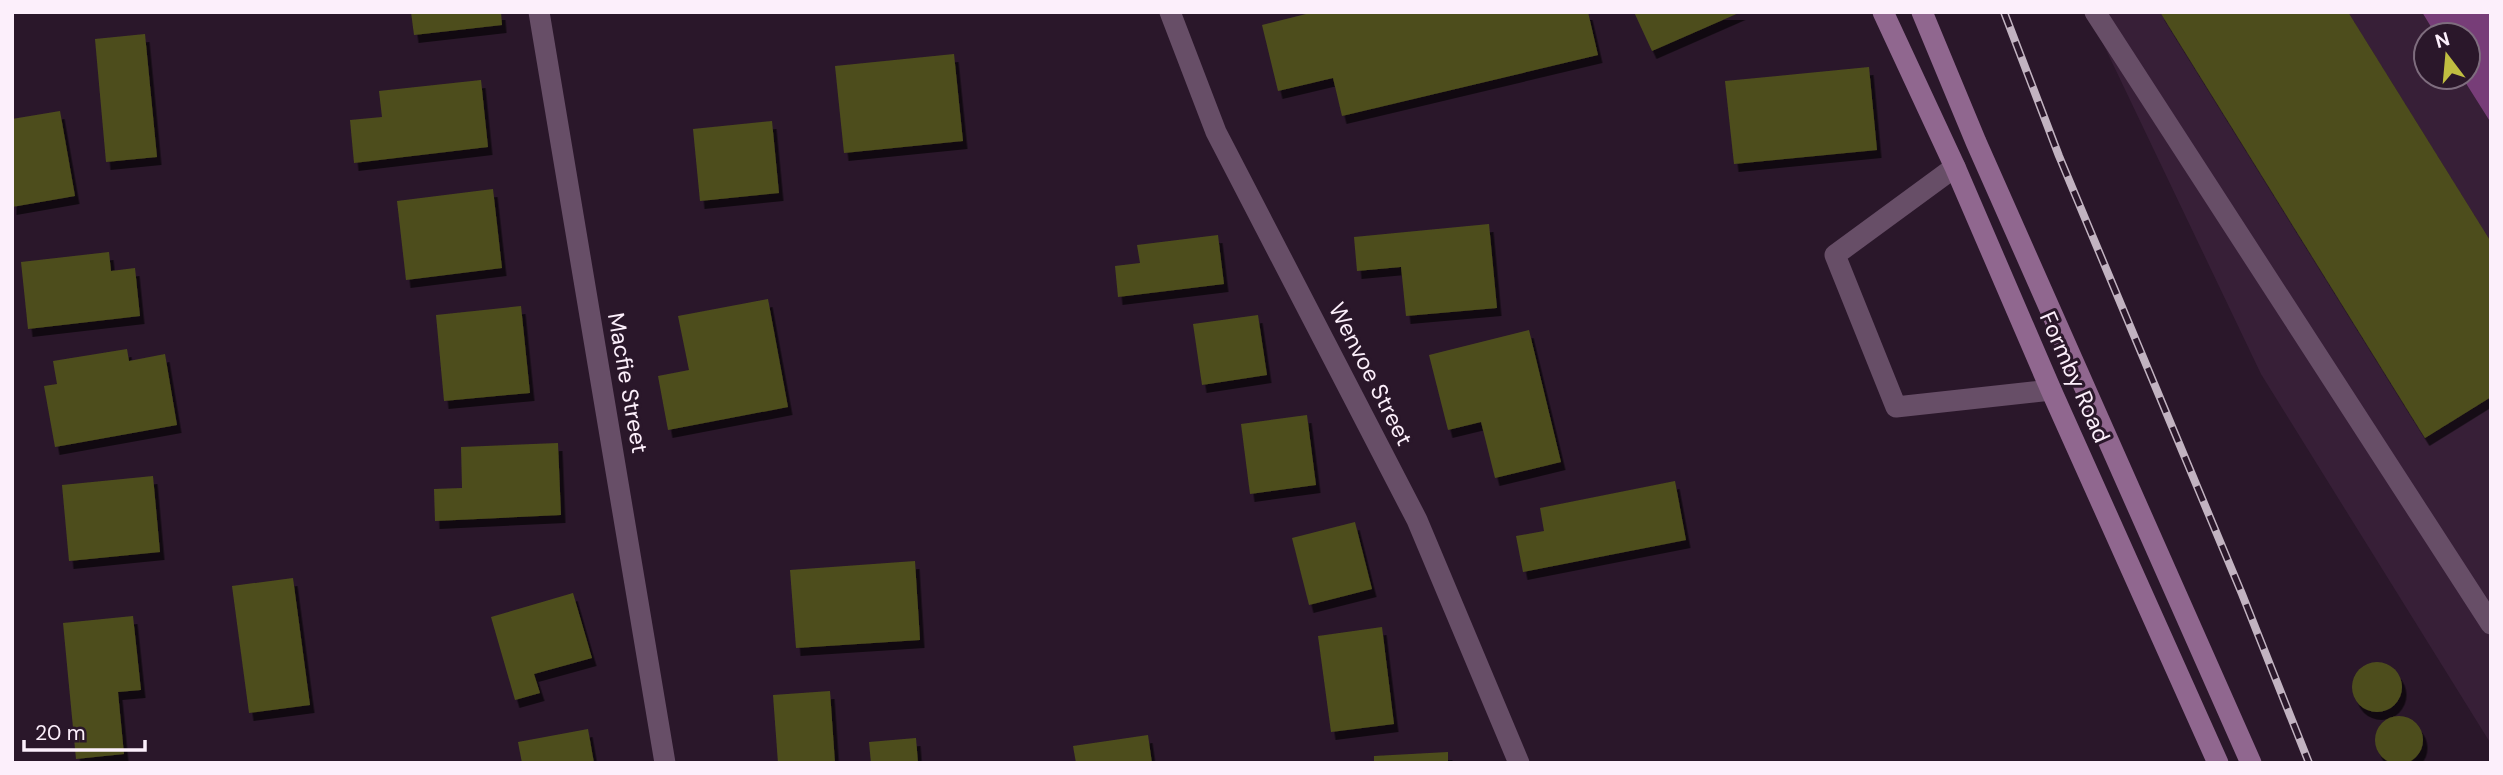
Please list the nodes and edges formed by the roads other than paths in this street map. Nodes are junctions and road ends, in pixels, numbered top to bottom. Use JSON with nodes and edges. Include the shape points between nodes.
{"nodes":[{"id":1,"x":540,"y":12,"type":"edge"},
{"id":2,"x":1170,"y":12,"type":"edge"},
{"id":3,"x":1883,"y":12,"type":"edge"},
{"id":4,"x":1922,"y":12,"type":"edge"},
{"id":5,"x":2095,"y":12,"type":"edge"},
{"id":6,"x":1955,"y":167,"type":"junction"},
{"id":7,"x":2051,"y":390,"type":"junction"},
{"id":8,"x":2491,"y":624,"type":"edge"},
{"id":9,"x":665,"y":763,"type":"edge"},
{"id":10,"x":1520,"y":763,"type":"edge"},
{"id":11,"x":2218,"y":763,"type":"edge"},
{"id":12,"x":2251,"y":763,"type":"edge"}],
"edges":[{"from":1,"to":9,"type":"street","name":"Macfie Street"},
{"from":2,"to":10,"type":"street","name":"Wenvoe Street","via":[[1216,132],[1417,520]]},
{"from":3,"to":6,"type":"main road","name":"Formby Road"},
{"from":4,"to":12,"type":"main road","name":"Formby Road"},
{"from":5,"to":8,"type":"street"},
{"from":6,"to":7,"type":"main road","name":"Formby Road"},
{"from":6,"to":7,"type":"street","via":[[1835,255],[1896,407]]},
{"from":7,"to":11,"type":"main road","name":"Formby Road"}]}
